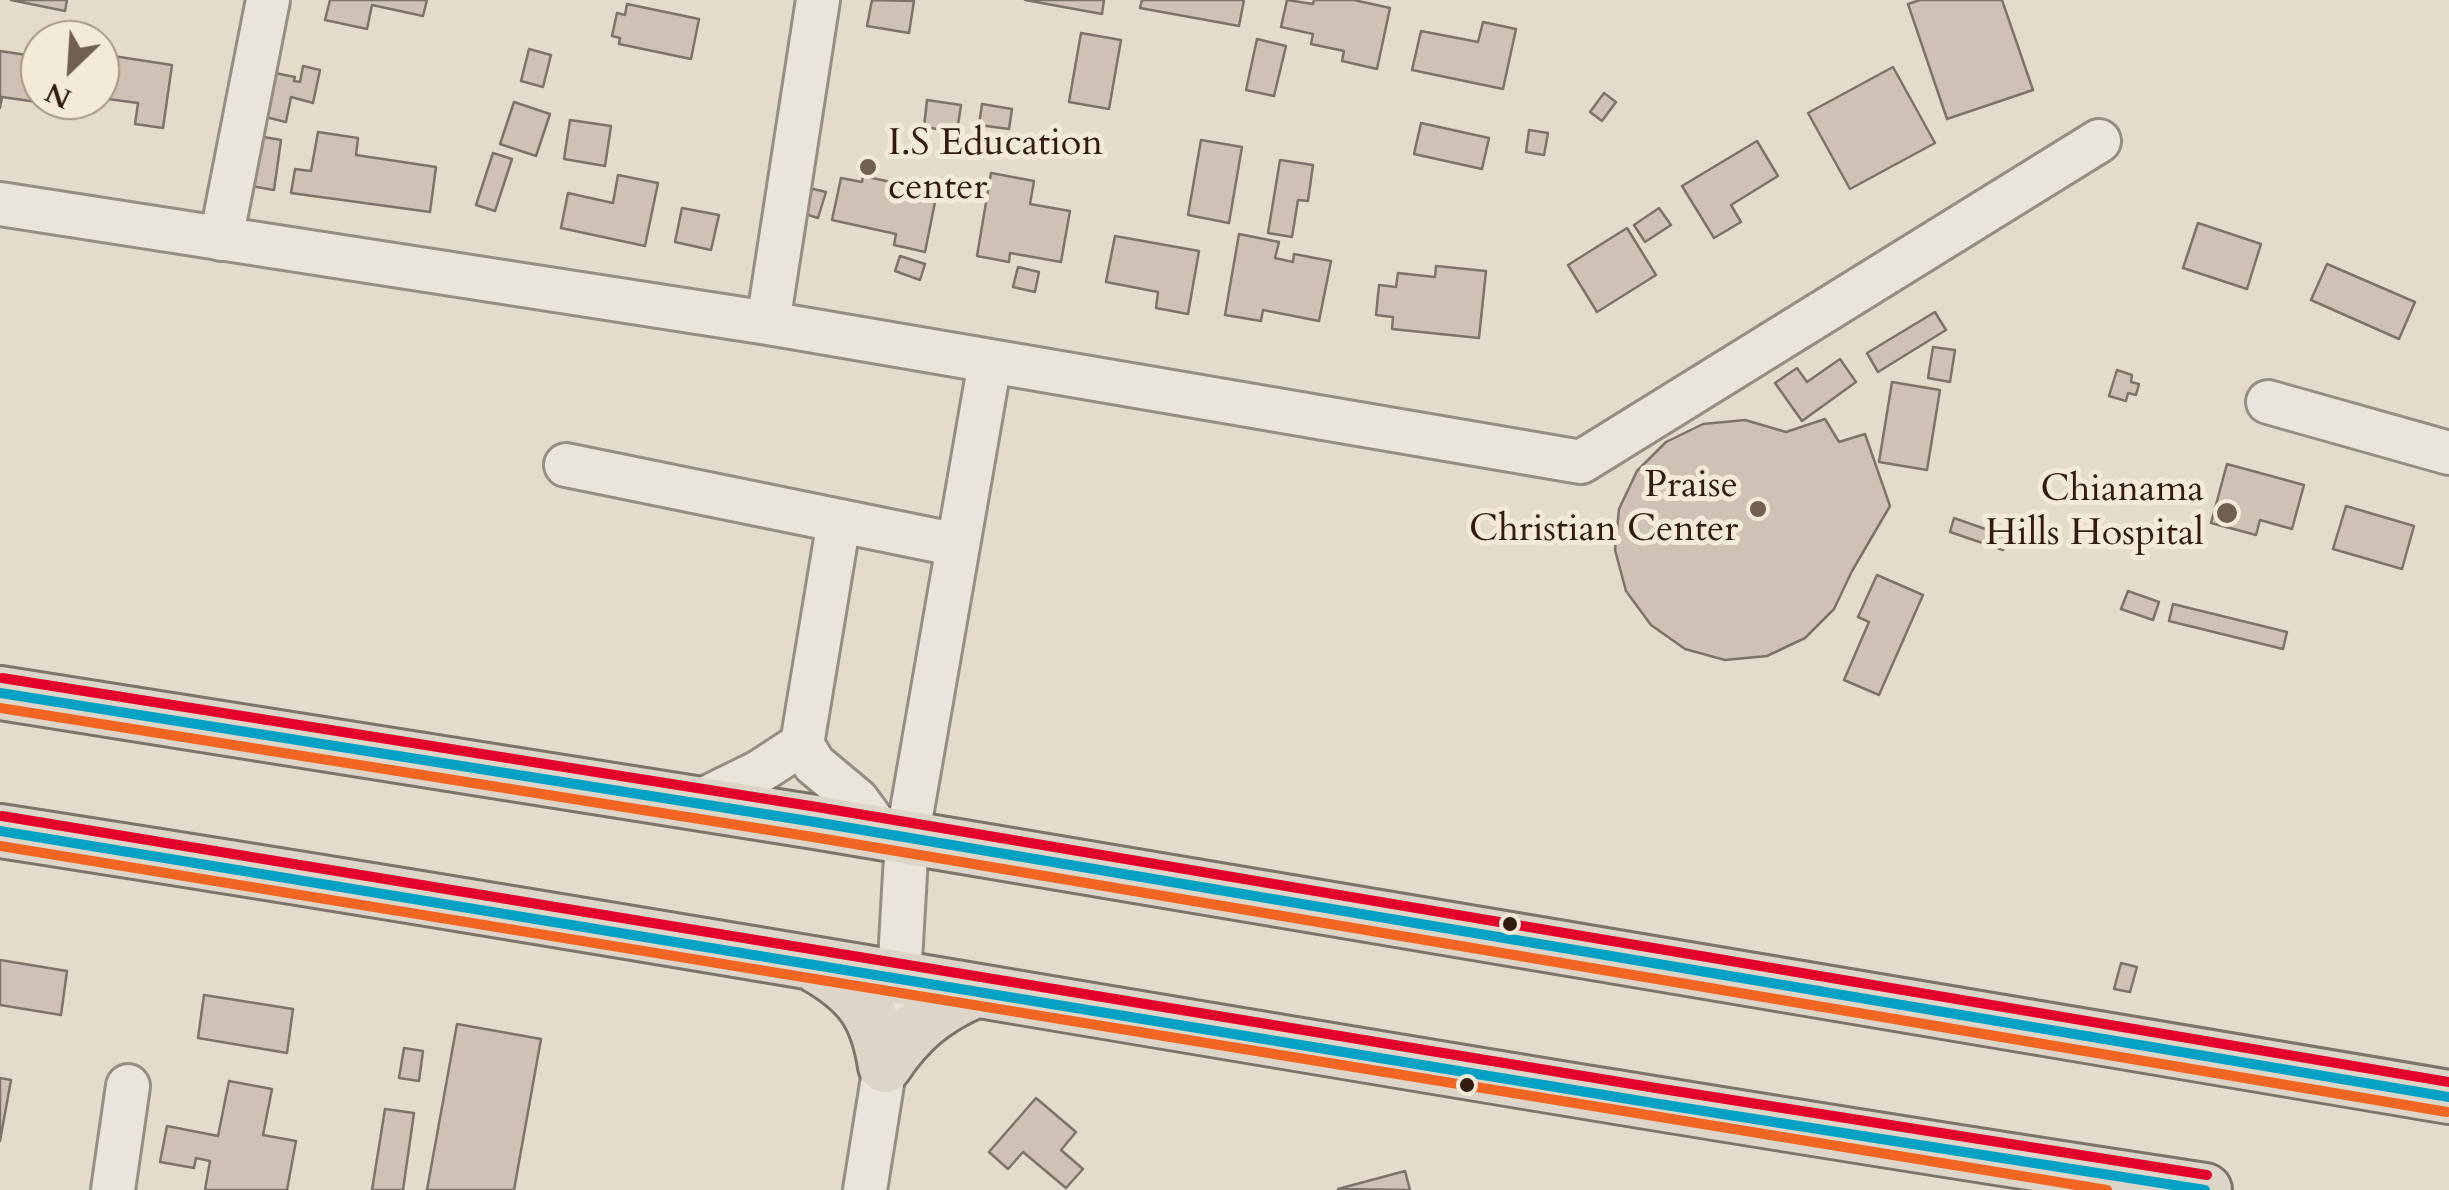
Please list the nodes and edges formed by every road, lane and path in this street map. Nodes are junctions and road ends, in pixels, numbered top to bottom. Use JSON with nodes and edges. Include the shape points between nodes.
{"nodes":[{"id":1,"x":268,"y":0,"type":"edge"},
{"id":2,"x":818,"y":0,"type":"edge"},
{"id":3,"x":2098,"y":141,"type":"dead end"},
{"id":4,"x":0,"y":204,"type":"edge"},
{"id":5,"x":222,"y":239,"type":"junction"},
{"id":6,"x":768,"y":323,"type":"junction"},
{"id":7,"x":990,"y":362,"type":"junction"},
{"id":8,"x":2268,"y":402,"type":"dead end"},
{"id":9,"x":2449,"y":454,"type":"edge"},
{"id":10,"x":566,"y":465,"type":"dead end"},
{"id":11,"x":839,"y":521,"type":"junction"},
{"id":12,"x":958,"y":546,"type":"junction"},
{"id":13,"x":0,"y":693,"type":"edge"},
{"id":14,"x":802,"y":744,"type":"junction"},
{"id":15,"x":694,"y":804,"type":"junction"},
{"id":16,"x":0,"y":831,"type":"edge"},
{"id":17,"x":894,"y":837,"type":"junction"},
{"id":18,"x":812,"y":964,"type":"junction"},
{"id":19,"x":899,"y":978,"type":"junction"},
{"id":20,"x":976,"y":991,"type":"junction"},
{"id":21,"x":884,"y":1066,"type":"junction"},
{"id":22,"x":128,"y":1086,"type":"dead end"},
{"id":23,"x":2449,"y":1096,"type":"edge"},
{"id":24,"x":113,"y":1190,"type":"edge"},
{"id":25,"x":864,"y":1190,"type":"edge"},
{"id":26,"x":2205,"y":1190,"type":"edge"}],
"edges":[{"from":1,"to":5,"type":"street"},
{"from":2,"to":6,"type":"street"},
{"from":3,"to":7,"type":"street","via":[[1581,462]]},
{"from":4,"to":5,"type":"street"},
{"from":5,"to":6,"type":"street"},
{"from":6,"to":7,"type":"street"},
{"from":7,"to":12,"type":"street"},
{"from":8,"to":9,"type":"street"},
{"from":10,"to":11,"type":"street"},
{"from":11,"to":12,"type":"street"},
{"from":11,"to":14,"type":"street"},
{"from":12,"to":17,"type":"street"},
{"from":13,"to":15,"type":"main road"},
{"from":14,"to":15,"type":"street"},
{"from":14,"to":17,"type":"street","via":[[814,764]]},
{"from":15,"to":17,"type":"main road"},
{"from":16,"to":18,"type":"main road"},
{"from":17,"to":19,"type":"street"},
{"from":17,"to":23,"type":"main road"},
{"from":18,"to":19,"type":"main road"},
{"from":18,"to":21,"type":"main road","via":[[865,1004]]},
{"from":19,"to":20,"type":"main road"},
{"from":19,"to":21,"type":"street"},
{"from":20,"to":21,"type":"main road","via":[[922,1020]]},
{"from":20,"to":26,"type":"main road"},
{"from":21,"to":25,"type":"street"},
{"from":22,"to":24,"type":"street"}]}
